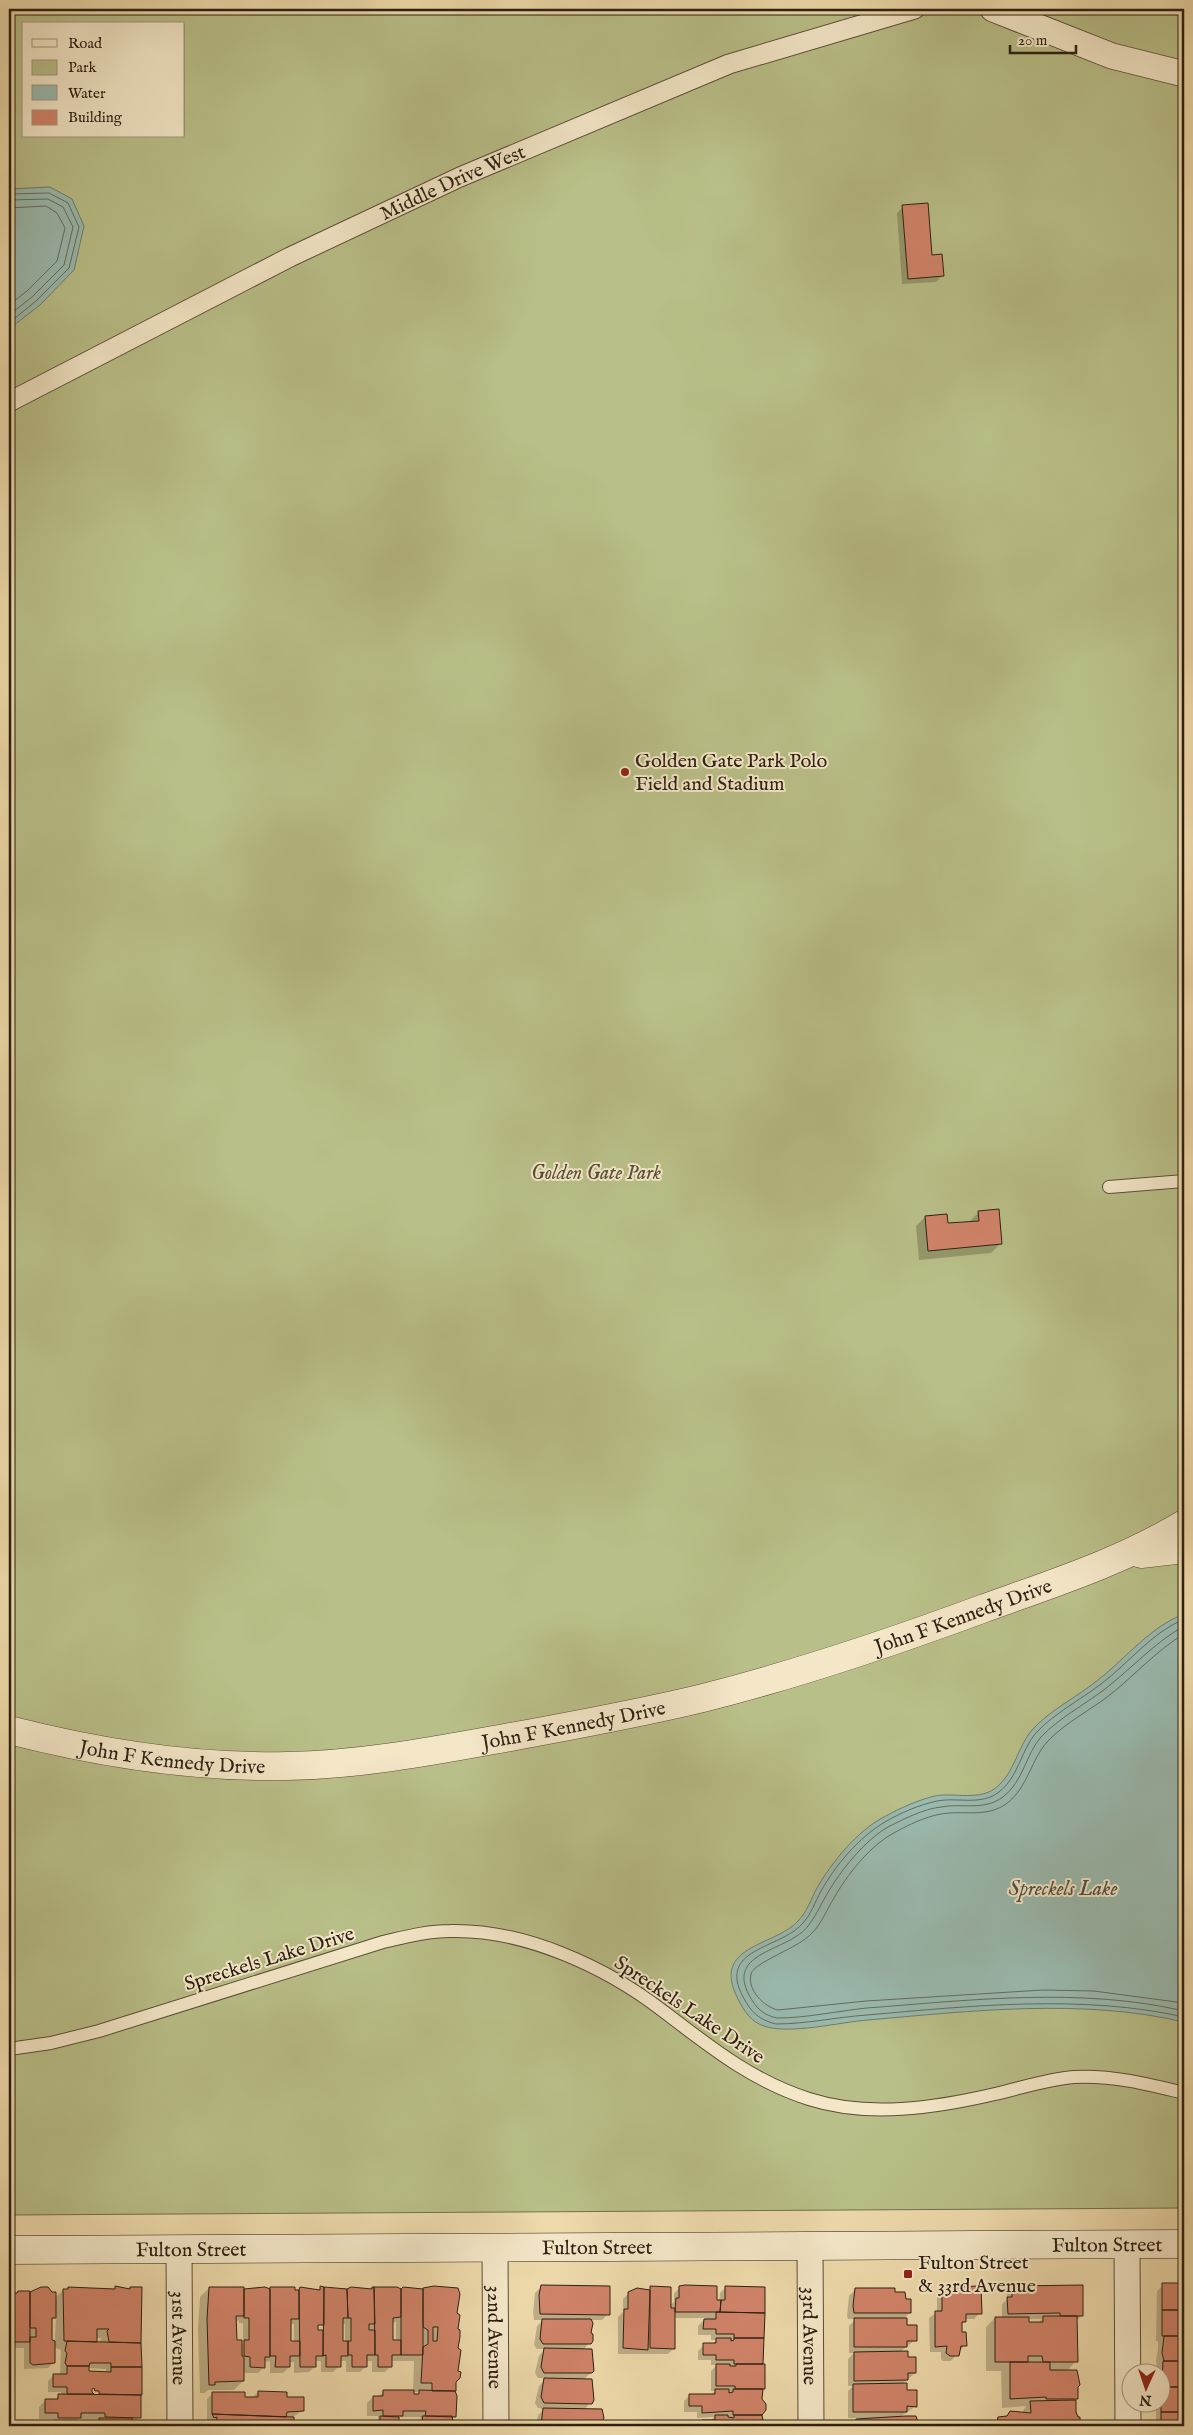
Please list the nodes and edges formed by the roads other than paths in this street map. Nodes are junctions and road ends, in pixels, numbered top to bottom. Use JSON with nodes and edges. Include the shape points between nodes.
{"nodes":[{"id":1,"x":914,"y":9,"type":"edge"},
{"id":2,"x":993,"y":9,"type":"edge"},
{"id":3,"x":1184,"y":74,"type":"edge"},
{"id":4,"x":9,"y":402,"type":"edge"},
{"id":5,"x":1184,"y":1182,"type":"edge"},
{"id":6,"x":1109,"y":1187,"type":"dead end"},
{"id":7,"x":1184,"y":1524,"type":"edge"},
{"id":8,"x":1184,"y":1549,"type":"edge"},
{"id":9,"x":1120,"y":1558,"type":"junction"},
{"id":10,"x":9,"y":1730,"type":"edge"},
{"id":11,"x":9,"y":2049,"type":"edge"},
{"id":12,"x":1184,"y":2093,"type":"edge"},
{"id":13,"x":1127,"y":2244,"type":"junction"},
{"id":14,"x":1184,"y":2244,"type":"edge"},
{"id":15,"x":810,"y":2246,"type":"junction"},
{"id":16,"x":495,"y":2248,"type":"junction"},
{"id":17,"x":179,"y":2249,"type":"junction"},
{"id":18,"x":9,"y":2250,"type":"edge"},
{"id":19,"x":180,"y":2426,"type":"edge"},
{"id":20,"x":496,"y":2426,"type":"edge"},
{"id":21,"x":811,"y":2426,"type":"edge"},
{"id":22,"x":1128,"y":2426,"type":"edge"}],
"edges":[{"from":1,"to":4,"type":"street","name":"Middle Drive West","via":[[729,64],[460,177],[298,253]]},
{"from":2,"to":3,"type":"street","via":[[1112,56]]},
{"from":5,"to":6,"type":"lane"},
{"from":7,"to":9,"type":"street","name":"John F Kennedy Drive"},
{"from":8,"to":9,"type":"street","name":"John F Kennedy Drive"},
{"from":9,"to":10,"type":"street","name":"John F Kennedy Drive","via":[[906,1637],[759,1683],[650,1710],[423,1752],[292,1766],[229,1765],[123,1754]]},
{"from":11,"to":12,"type":"lane","name":"Spreckels Lake Drive","via":[[51,2043],[108,2028],[383,1942],[450,1931],[516,1940],[582,1962],[638,1993],[738,2066],[787,2091],[834,2106],[925,2107],[1074,2077],[1104,2077]]},
{"from":13,"to":14,"type":"street","name":"Fulton Street"},
{"from":13,"to":15,"type":"street","name":"Fulton Street"},
{"from":13,"to":22,"type":"street"},
{"from":15,"to":16,"type":"street","name":"Fulton Street"},
{"from":15,"to":21,"type":"street","name":"33rd Avenue"},
{"from":16,"to":17,"type":"street","name":"Fulton Street"},
{"from":16,"to":20,"type":"street","name":"32nd Avenue"},
{"from":17,"to":18,"type":"street","name":"Fulton Street"},
{"from":17,"to":19,"type":"street","name":"31st Avenue"}]}
